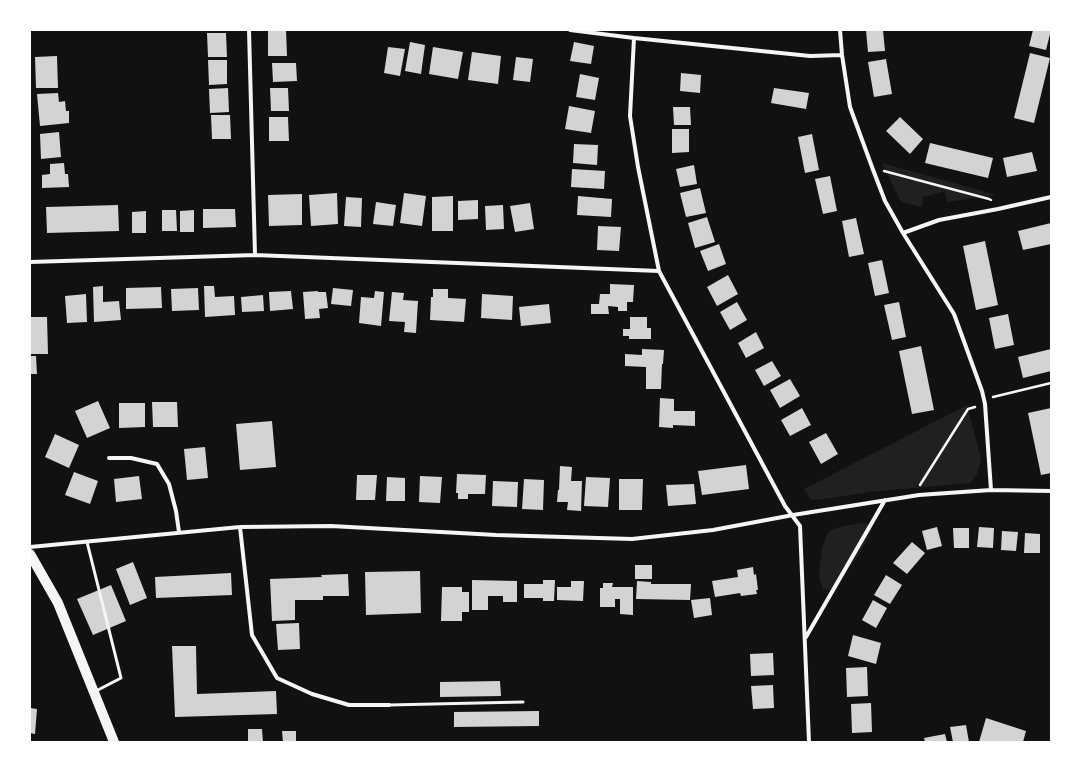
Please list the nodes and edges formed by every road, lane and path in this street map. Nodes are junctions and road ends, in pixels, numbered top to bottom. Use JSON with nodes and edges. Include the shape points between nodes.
{"nodes":[{"id":1,"x":249,"y":30,"type":"edge"},
{"id":2,"x":570,"y":30,"type":"edge"},
{"id":3,"x":840,"y":30,"type":"edge"},
{"id":4,"x":634,"y":38,"type":"junction"},
{"id":5,"x":842,"y":54,"type":"junction"},
{"id":6,"x":872,"y":167,"type":"junction"},
{"id":7,"x":1051,"y":197,"type":"edge"},
{"id":8,"x":998,"y":209,"type":"junction"},
{"id":9,"x":903,"y":233,"type":"junction"},
{"id":10,"x":255,"y":255,"type":"junction"},
{"id":11,"x":30,"y":262,"type":"edge"},
{"id":12,"x":659,"y":271,"type":"junction"},
{"id":13,"x":1051,"y":383,"type":"edge"},
{"id":14,"x":984,"y":402,"type":"junction"},
{"id":15,"x":109,"y":458,"type":"dead end"},
{"id":16,"x":992,"y":490,"type":"junction"},
{"id":17,"x":1051,"y":492,"type":"edge"},
{"id":18,"x":919,"y":495,"type":"junction"},
{"id":19,"x":885,"y":500,"type":"junction"},
{"id":20,"x":793,"y":515,"type":"junction"},
{"id":21,"x":240,"y":527,"type":"junction"},
{"id":22,"x":179,"y":532,"type":"junction"},
{"id":23,"x":87,"y":542,"type":"junction"},
{"id":24,"x":30,"y":547,"type":"edge"},
{"id":25,"x":30,"y":554,"type":"edge"},
{"id":26,"x":805,"y":638,"type":"junction"},
{"id":27,"x":95,"y":692,"type":"junction"},
{"id":28,"x":523,"y":702,"type":"dead end"},
{"id":29,"x":389,"y":705,"type":"joint"},
{"id":30,"x":114,"y":742,"type":"edge"},
{"id":31,"x":809,"y":742,"type":"edge"}],
"edges":[{"from":1,"to":10,"type":"street"},
{"from":2,"to":4,"type":"street"},
{"from":3,"to":5,"type":"street"},
{"from":4,"to":5,"type":"street","via":[[810,56]]},
{"from":4,"to":12,"type":"street","via":[[630,116]]},
{"from":5,"to":6,"type":"street","via":[[850,107]]},
{"from":6,"to":8,"type":"path","via":[[989,199]]},
{"from":6,"to":9,"type":"street","via":[[885,201]]},
{"from":7,"to":8,"type":"street"},
{"from":8,"to":9,"type":"street","via":[[939,220]]},
{"from":9,"to":14,"type":"street","via":[[954,314]]},
{"from":10,"to":11,"type":"street"},
{"from":10,"to":12,"type":"street"},
{"from":12,"to":20,"type":"street","via":[[785,506]]},
{"from":13,"to":14,"type":"path"},
{"from":14,"to":16,"type":"street"},
{"from":14,"to":18,"type":"path","via":[[968,409],[918,487]]},
{"from":15,"to":22,"type":"street","via":[[131,458],[157,464],[169,484]]},
{"from":16,"to":17,"type":"street"},
{"from":16,"to":18,"type":"street"},
{"from":18,"to":19,"type":"street"},
{"from":19,"to":20,"type":"street"},
{"from":19,"to":26,"type":"street"},
{"from":20,"to":21,"type":"street","via":[[713,530],[632,539],[331,526]]},
{"from":20,"to":26,"type":"street","via":[[800,526]]},
{"from":21,"to":22,"type":"street"},
{"from":21,"to":29,"type":"street","via":[[252,635],[277,678],[312,694],[349,705]]},
{"from":22,"to":23,"type":"street"},
{"from":23,"to":24,"type":"street"},
{"from":23,"to":27,"type":"lane","via":[[121,678]]},
{"from":25,"to":27,"type":"main road","via":[[58,603]]},
{"from":26,"to":31,"type":"street"},
{"from":27,"to":30,"type":"main road"},
{"from":28,"to":29,"type":"lane"}]}
